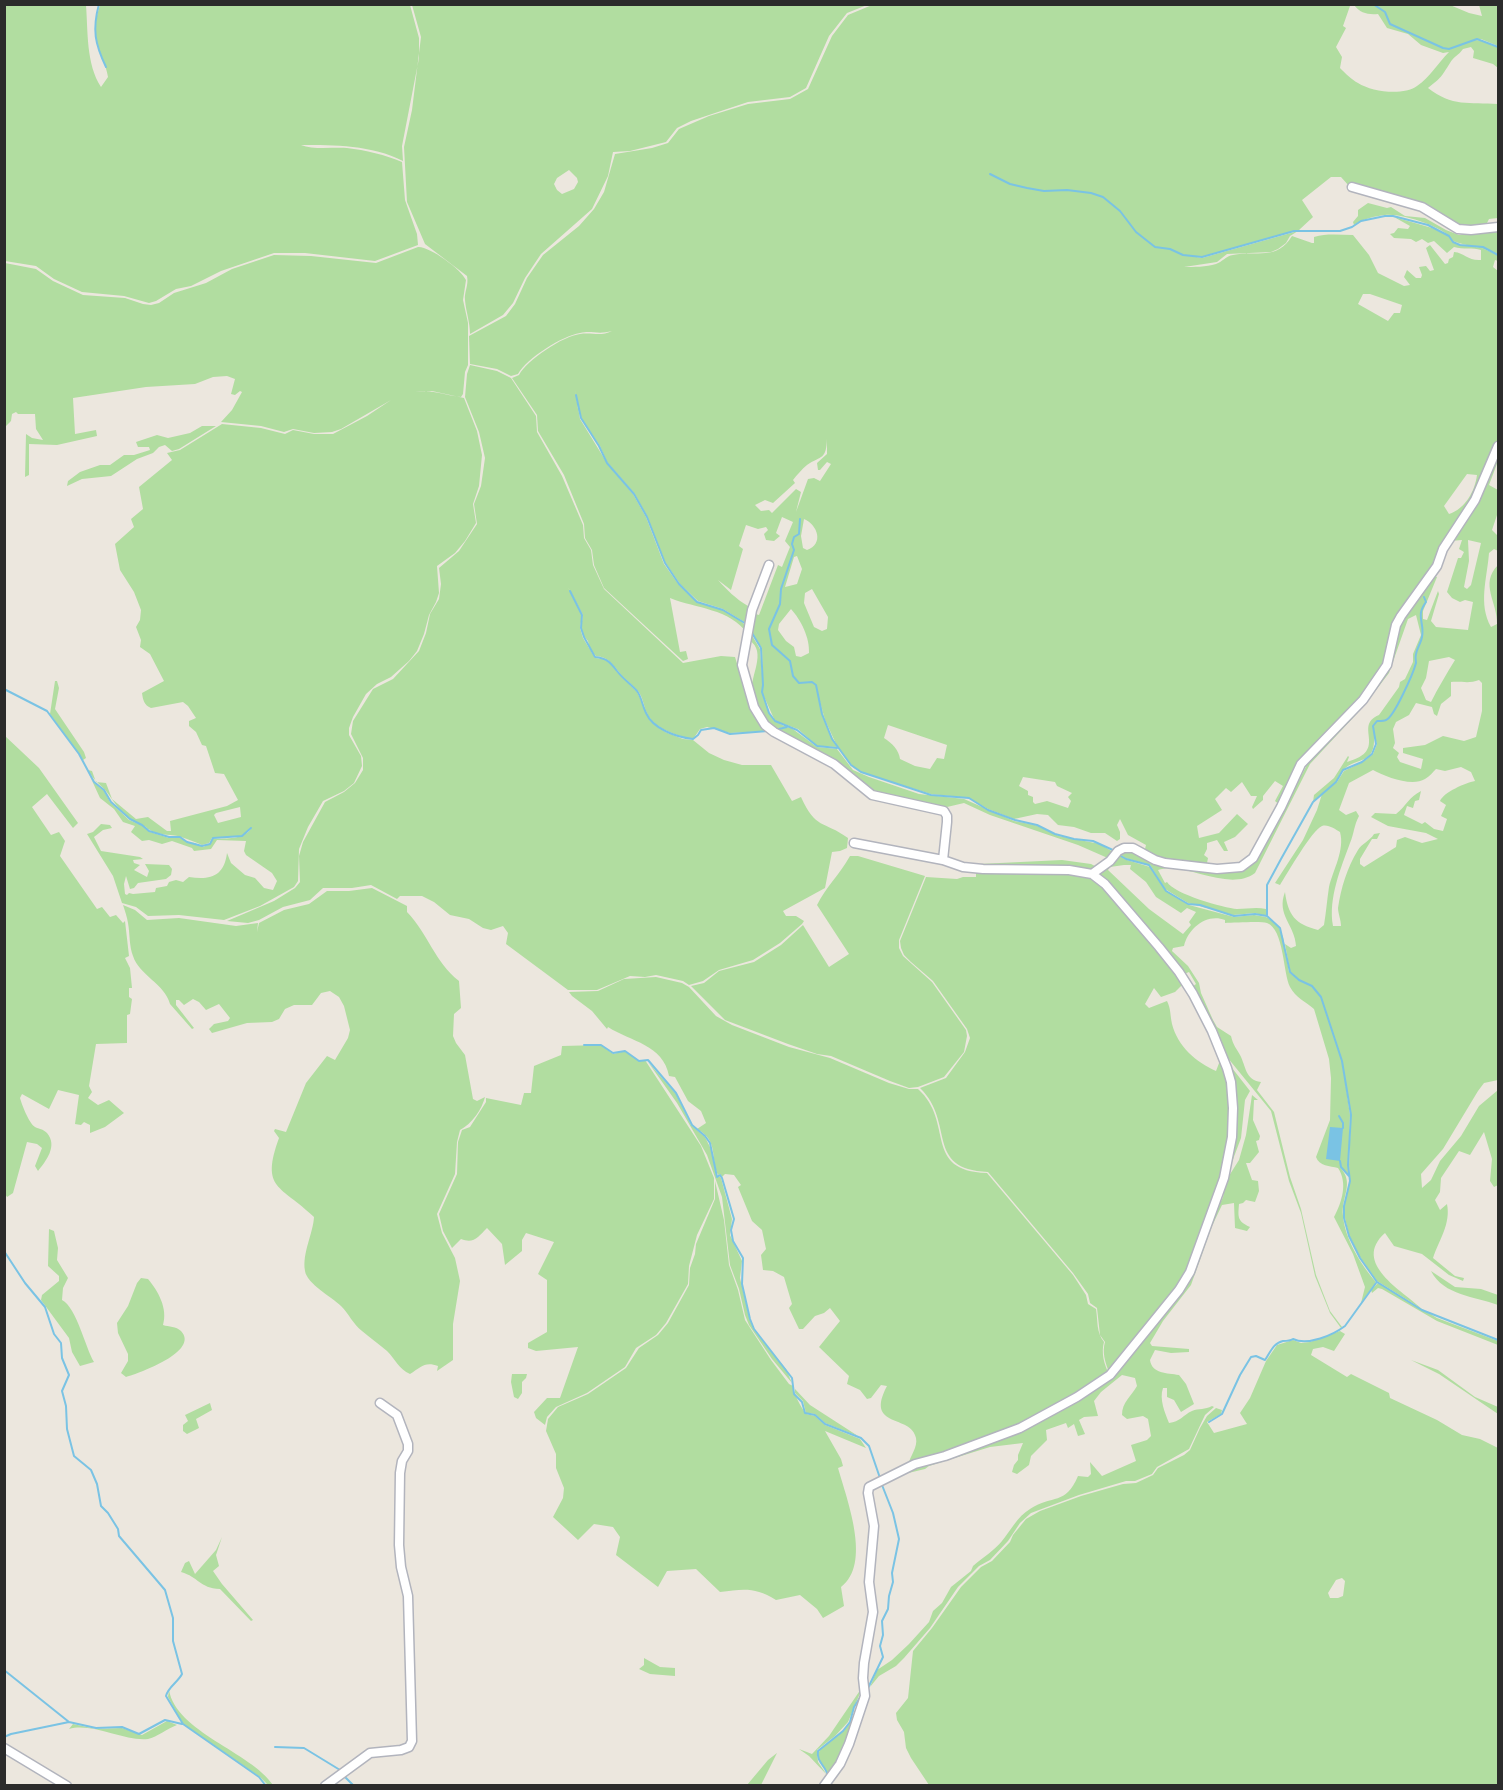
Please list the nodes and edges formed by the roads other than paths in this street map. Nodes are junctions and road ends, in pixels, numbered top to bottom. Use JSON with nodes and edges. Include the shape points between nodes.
{"nodes":[{"id":1,"x":1352,"y":188,"type":"dead end"},
{"id":2,"x":1498,"y":227,"type":"edge"},
{"id":3,"x":1498,"y":446,"type":"edge"},
{"id":4,"x":770,"y":565,"type":"dead end"},
{"id":5,"x":854,"y":843,"type":"dead end"},
{"id":6,"x":943,"y":860,"type":"junction"},
{"id":7,"x":1092,"y":874,"type":"junction"},
{"id":8,"x":380,"y":1403,"type":"dead end"},
{"id":9,"x":4,"y":1748,"type":"edge"},
{"id":10,"x":67,"y":1785,"type":"edge"},
{"id":11,"x":326,"y":1785,"type":"edge"},
{"id":12,"x":825,"y":1785,"type":"edge"}],
"edges":[{"from":1,"to":2,"type":"street","via":[[1422,207],[1465,231]]},
{"from":3,"to":7,"type":"street","via":[[1475,500],[1447,542],[1437,566],[1396,625],[1387,665],[1363,700],[1301,764],[1253,858],[1241,867],[1217,869],[1165,863],[1133,848],[1124,848]]},
{"from":4,"to":6,"type":"street","via":[[752,610],[742,665],[759,716],[774,732],[834,764],[872,795],[944,811],[947,822]]},
{"from":5,"to":6,"type":"street"},
{"from":6,"to":7,"type":"street","via":[[983,869]]},
{"from":7,"to":12,"type":"street","via":[[1105,884],[1179,972],[1221,1052],[1231,1082],[1233,1108],[1224,1178],[1185,1283],[1110,1375],[1020,1428],[915,1464],[869,1487],[874,1526],[869,1582],[873,1612],[862,1678],[865,1696],[845,1754]]},
{"from":8,"to":11,"type":"street","via":[[397,1415],[408,1444],[400,1473],[399,1545],[408,1596],[412,1741],[410,1747],[401,1750],[370,1753]]},
{"from":9,"to":10,"type":"street"}]}
